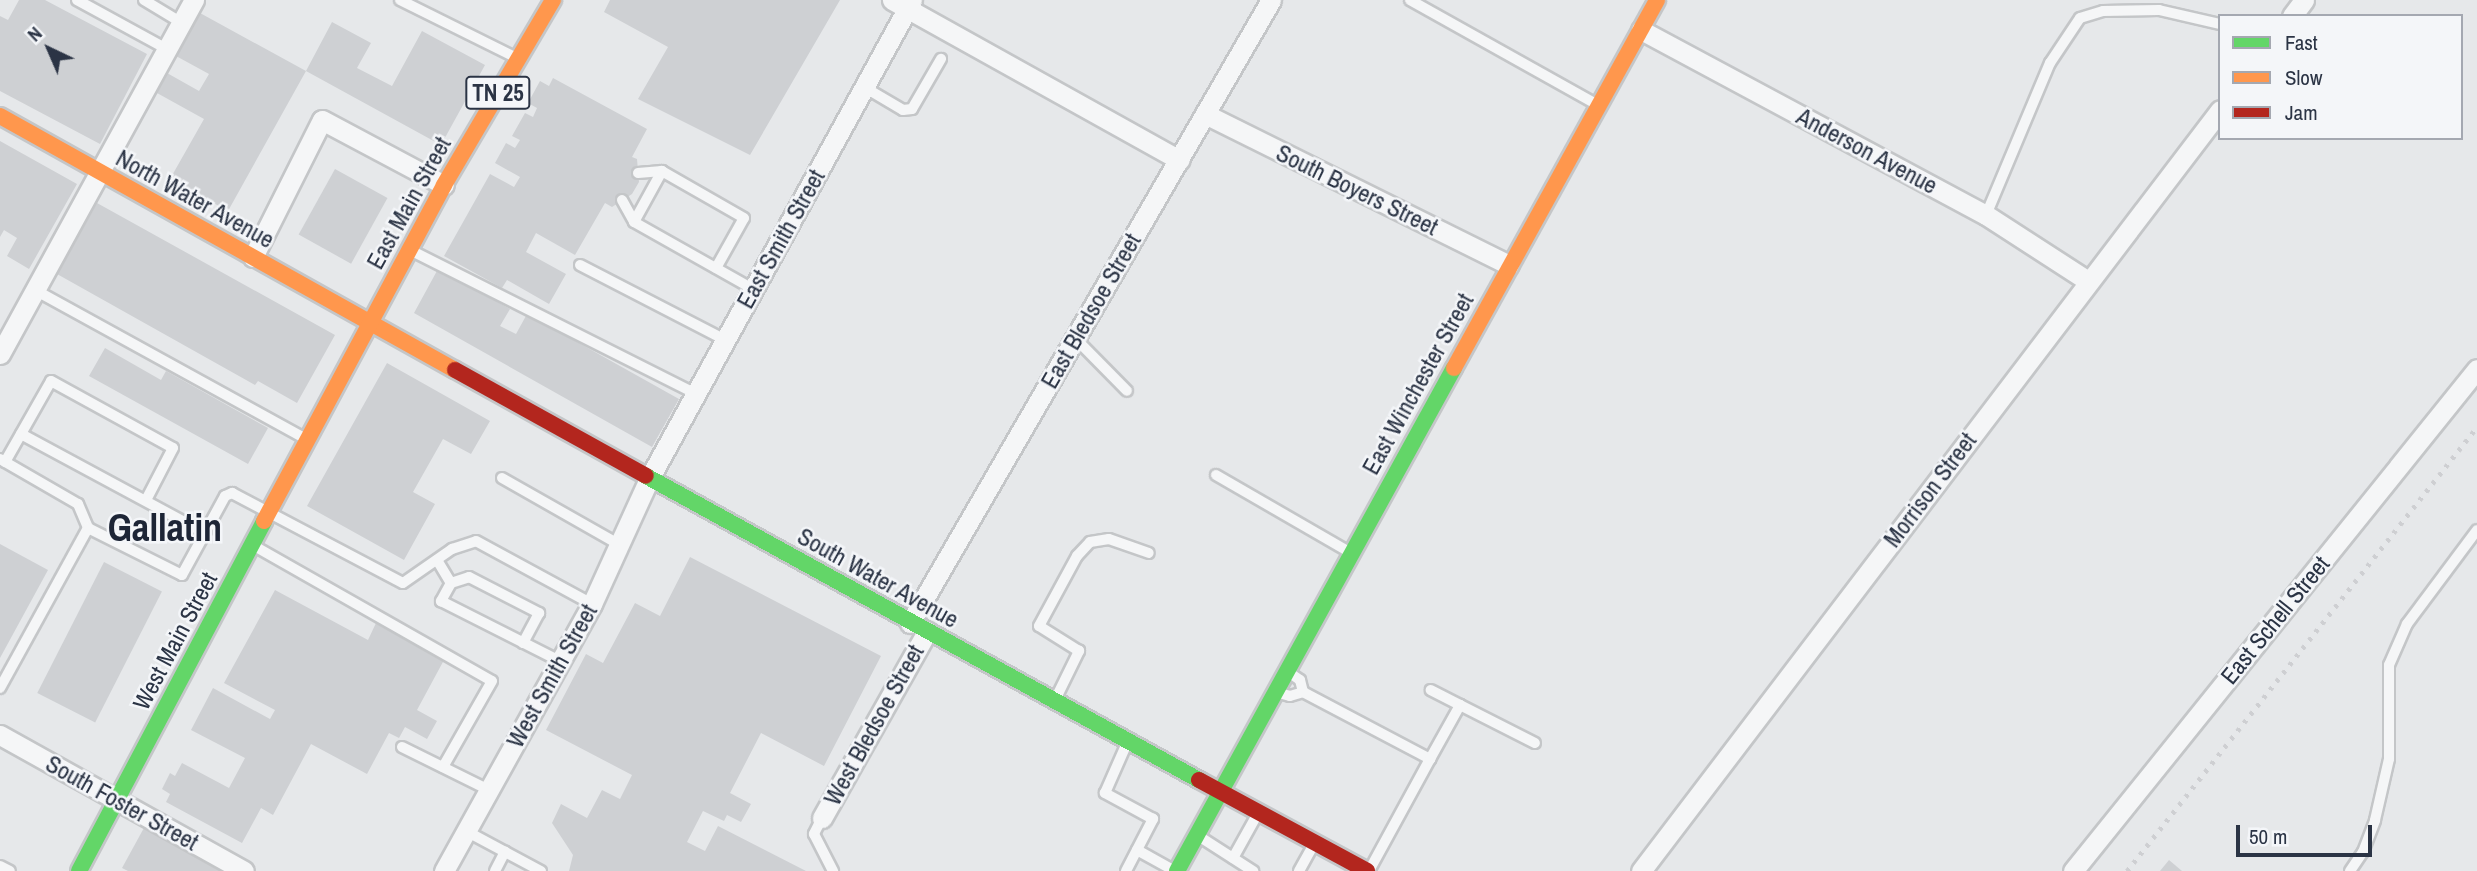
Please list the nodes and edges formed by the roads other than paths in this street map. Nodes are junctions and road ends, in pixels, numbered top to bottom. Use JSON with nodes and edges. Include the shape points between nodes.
{"nodes":[{"id":1,"x":77,"y":0,"type":"edge"},
{"id":2,"x":144,"y":0,"type":"edge"},
{"id":3,"x":194,"y":0,"type":"edge"},
{"id":4,"x":400,"y":0,"type":"edge"},
{"id":5,"x":553,"y":0,"type":"edge"},
{"id":6,"x":1271,"y":0,"type":"edge"},
{"id":7,"x":1410,"y":0,"type":"edge"},
{"id":8,"x":1657,"y":0,"type":"edge"},
{"id":9,"x":903,"y":3,"type":"edge"},
{"id":10,"x":182,"y":23,"type":"junction"},
{"id":11,"x":2218,"y":24,"type":"edge"},
{"id":12,"x":1641,"y":30,"type":"junction"},
{"id":13,"x":167,"y":49,"type":"junction"},
{"id":14,"x":518,"y":59,"type":"junction"},
{"id":15,"x":941,"y":59,"type":"dead end"},
{"id":16,"x":864,"y":87,"type":"junction"},
{"id":17,"x":1598,"y":106,"type":"junction"},
{"id":18,"x":2218,"y":113,"type":"edge"},
{"id":19,"x":1205,"y":114,"type":"junction"},
{"id":20,"x":0,"y":116,"type":"edge"},
{"id":21,"x":1179,"y":159,"type":"junction"},
{"id":22,"x":662,"y":171,"type":"junction"},
{"id":23,"x":99,"y":173,"type":"junction"},
{"id":24,"x":638,"y":173,"type":"dead end"},
{"id":25,"x":444,"y":185,"type":"junction"},
{"id":26,"x":622,"y":200,"type":"dead end"},
{"id":27,"x":1986,"y":215,"type":"junction"},
{"id":28,"x":634,"y":222,"type":"junction"},
{"id":29,"x":409,"y":250,"type":"junction"},
{"id":30,"x":253,"y":257,"type":"junction"},
{"id":31,"x":580,"y":265,"type":"dead end"},
{"id":32,"x":1509,"y":265,"type":"junction"},
{"id":33,"x":716,"y":268,"type":"junction"},
{"id":34,"x":2088,"y":281,"type":"junction"},
{"id":35,"x":753,"y":289,"type":"junction"},
{"id":36,"x":35,"y":290,"type":"junction"},
{"id":37,"x":370,"y":321,"type":"junction"},
{"id":38,"x":1075,"y":338,"type":"junction"},
{"id":39,"x":725,"y":340,"type":"junction"},
{"id":40,"x":0,"y":354,"type":"edge"},
{"id":41,"x":2477,"y":369,"type":"edge"},
{"id":42,"x":1127,"y":391,"type":"dead end"},
{"id":43,"x":696,"y":395,"type":"junction"},
{"id":44,"x":21,"y":434,"type":"junction"},
{"id":45,"x":307,"y":440,"type":"junction"},
{"id":46,"x":3,"y":461,"type":"edge"},
{"id":47,"x":1216,"y":475,"type":"dead end"},
{"id":48,"x":650,"y":477,"type":"junction"},
{"id":49,"x":502,"y":478,"type":"dead end"},
{"id":50,"x":146,"y":500,"type":"junction"},
{"id":51,"x":269,"y":513,"type":"junction"},
{"id":52,"x":88,"y":528,"type":"junction"},
{"id":53,"x":2477,"y":530,"type":"edge"},
{"id":54,"x":205,"y":534,"type":"junction"},
{"id":55,"x":252,"y":545,"type":"junction"},
{"id":56,"x":620,"y":545,"type":"junction"},
{"id":57,"x":1149,"y":553,"type":"dead end"},
{"id":58,"x":1351,"y":553,"type":"junction"},
{"id":59,"x":437,"y":560,"type":"junction"},
{"id":60,"x":451,"y":583,"type":"junction"},
{"id":61,"x":592,"y":604,"type":"junction"},
{"id":62,"x":918,"y":627,"type":"junction"},
{"id":63,"x":523,"y":643,"type":"junction"},
{"id":64,"x":561,"y":662,"type":"junction"},
{"id":65,"x":1287,"y":671,"type":"junction"},
{"id":66,"x":0,"y":688,"type":"edge"},
{"id":67,"x":1431,"y":690,"type":"dead end"},
{"id":68,"x":1275,"y":692,"type":"junction"},
{"id":69,"x":1303,"y":692,"type":"junction"},
{"id":70,"x":1055,"y":701,"type":"junction"},
{"id":71,"x":1460,"y":705,"type":"junction"},
{"id":72,"x":0,"y":735,"type":"edge"},
{"id":73,"x":1128,"y":740,"type":"junction"},
{"id":74,"x":1535,"y":743,"type":"dead end"},
{"id":75,"x":402,"y":747,"type":"dead end"},
{"id":76,"x":1430,"y":759,"type":"junction"},
{"id":77,"x":443,"y":767,"type":"junction"},
{"id":78,"x":489,"y":790,"type":"junction"},
{"id":79,"x":1221,"y":790,"type":"junction"},
{"id":80,"x":116,"y":802,"type":"junction"},
{"id":81,"x":1259,"y":811,"type":"junction"},
{"id":82,"x":822,"y":818,"type":"joint"},
{"id":83,"x":466,"y":831,"type":"junction"},
{"id":84,"x":1197,"y":835,"type":"junction"},
{"id":85,"x":1315,"y":842,"type":"junction"},
{"id":86,"x":1137,"y":850,"type":"junction"},
{"id":87,"x":505,"y":851,"type":"junction"},
{"id":88,"x":1233,"y":858,"type":"junction"},
{"id":89,"x":0,"y":866,"type":"edge"},
{"id":90,"x":10,"y":871,"type":"edge"},
{"id":91,"x":79,"y":871,"type":"edge"},
{"id":92,"x":244,"y":871,"type":"edge"},
{"id":93,"x":444,"y":871,"type":"edge"},
{"id":94,"x":495,"y":871,"type":"edge"},
{"id":95,"x":541,"y":871,"type":"edge"},
{"id":96,"x":833,"y":871,"type":"edge"},
{"id":97,"x":1126,"y":871,"type":"edge"},
{"id":98,"x":1176,"y":871,"type":"edge"},
{"id":99,"x":1252,"y":871,"type":"edge"},
{"id":100,"x":1299,"y":871,"type":"edge"},
{"id":101,"x":1368,"y":871,"type":"edge"},
{"id":102,"x":1641,"y":871,"type":"edge"},
{"id":103,"x":2073,"y":871,"type":"edge"},
{"id":104,"x":2350,"y":871,"type":"edge"}],
"edges":[{"from":1,"to":13,"type":"lane"},
{"from":2,"to":10,"type":"lane"},
{"from":3,"to":10,"type":"street"},
{"from":4,"to":14,"type":"lane"},
{"from":5,"to":14,"type":"main road","name":"East Main Street","number":"TN 25"},
{"from":6,"to":19,"type":"street","name":"East Bledsoe Street"},
{"from":7,"to":17,"type":"lane"},
{"from":8,"to":12,"type":"main road","name":"East Winchester Street"},
{"from":9,"to":16,"type":"street","name":"East Smith Street"},
{"from":9,"to":21,"type":"street"},
{"from":10,"to":13,"type":"street"},
{"from":11,"to":27,"type":"lane","via":[[2159,10],[2103,12],[2080,18],[2050,63]]},
{"from":12,"to":17,"type":"main road","name":"East Winchester Street"},
{"from":12,"to":27,"type":"street","name":"Anderson Avenue"},
{"from":13,"to":23,"type":"street"},
{"from":14,"to":25,"type":"main road","name":"East Main Street","number":"TN 25"},
{"from":15,"to":16,"type":"lane","via":[[912,109],[903,110]]},
{"from":16,"to":35,"type":"street","name":"East Smith Street"},
{"from":17,"to":32,"type":"main road","name":"East Winchester Street"},
{"from":18,"to":34,"type":"street","name":"Morrison Street"},
{"from":19,"to":21,"type":"street","name":"East Bledsoe Street"},
{"from":19,"to":32,"type":"street","name":"South Boyers Street"},
{"from":20,"to":23,"type":"main road","name":"North Water Avenue"},
{"from":21,"to":38,"type":"street","name":"East Bledsoe Street"},
{"from":22,"to":24,"type":"lane"},
{"from":22,"to":28,"type":"lane"},
{"from":22,"to":33,"type":"lane","via":[[744,218]]},
{"from":23,"to":30,"type":"main road","name":"North Water Avenue"},
{"from":23,"to":36,"type":"street"},
{"from":25,"to":29,"type":"main road","name":"East Main Street","number":"TN 25"},
{"from":25,"to":30,"type":"street","via":[[322,120]]},
{"from":26,"to":28,"type":"lane"},
{"from":27,"to":34,"type":"street","name":"Anderson Avenue"},
{"from":28,"to":33,"type":"lane"},
{"from":29,"to":37,"type":"main road","name":"East Main Street","number":"TN 25"},
{"from":29,"to":43,"type":"lane"},
{"from":30,"to":37,"type":"main road","name":"North Water Avenue"},
{"from":31,"to":39,"type":"lane"},
{"from":32,"to":58,"type":"main road","name":"East Winchester Street"},
{"from":33,"to":35,"type":"lane"},
{"from":34,"to":102,"type":"street","name":"Morrison Street"},
{"from":35,"to":39,"type":"street","name":"East Smith Street"},
{"from":36,"to":40,"type":"street"},
{"from":36,"to":45,"type":"lane"},
{"from":37,"to":45,"type":"main road","name":"West Main Street","number":"TN 25"},
{"from":37,"to":48,"type":"main road","name":"South Water Avenue"},
{"from":38,"to":42,"type":"lane"},
{"from":38,"to":62,"type":"street","name":"East Bledsoe Street"},
{"from":39,"to":43,"type":"street","name":"East Smith Street"},
{"from":41,"to":103,"type":"street","name":"East Schell Street"},
{"from":43,"to":48,"type":"street","name":"East Smith Street"},
{"from":44,"to":46,"type":"lane"},
{"from":44,"to":50,"type":"lane"},
{"from":44,"to":50,"type":"lane","via":[[51,381],[173,448]]},
{"from":45,"to":51,"type":"main road","name":"West Main Street","number":"TN 25"},
{"from":46,"to":52,"type":"lane","via":[[78,504]]},
{"from":47,"to":58,"type":"lane"},
{"from":48,"to":56,"type":"street","name":"West Smith Street"},
{"from":48,"to":62,"type":"main road","name":"South Water Avenue"},
{"from":49,"to":56,"type":"lane"},
{"from":50,"to":54,"type":"lane"},
{"from":51,"to":54,"type":"lane","via":[[232,494],[225,496]]},
{"from":51,"to":55,"type":"main road","name":"West Main Street","number":"TN 25"},
{"from":51,"to":59,"type":"lane","via":[[403,583]]},
{"from":52,"to":54,"type":"lane","via":[[182,575]]},
{"from":52,"to":66,"type":"lane"},
{"from":53,"to":104,"type":"lane","via":[[2407,624],[2389,665],[2389,760],[2375,820]]},
{"from":55,"to":77,"type":"lane","via":[[492,681]]},
{"from":55,"to":80,"type":"main road","name":"West Main Street","number":"TN 25"},
{"from":56,"to":61,"type":"street","name":"West Smith Street"},
{"from":57,"to":70,"type":"lane","via":[[1109,538],[1090,541],[1077,556],[1039,626],[1079,650]]},
{"from":58,"to":65,"type":"main road","name":"East Winchester Street"},
{"from":59,"to":60,"type":"lane"},
{"from":59,"to":61,"type":"lane","via":[[476,541]]},
{"from":60,"to":63,"type":"lane","via":[[441,601]]},
{"from":60,"to":63,"type":"lane","via":[[470,577],[539,614]]},
{"from":61,"to":64,"type":"street","name":"West Smith Street"},
{"from":62,"to":70,"type":"main road","name":"South Water Avenue"},
{"from":62,"to":82,"type":"street","name":"West Bledsoe Street"},
{"from":63,"to":64,"type":"lane"},
{"from":64,"to":78,"type":"street","name":"West Smith Street"},
{"from":65,"to":68,"type":"main road","name":"East Winchester Street"},
{"from":65,"to":69,"type":"lane","via":[[1300,680]]},
{"from":67,"to":71,"type":"lane"},
{"from":68,"to":69,"type":"lane","via":[[1290,696]]},
{"from":68,"to":79,"type":"main road","name":"East Winchester Street"},
{"from":69,"to":76,"type":"lane"},
{"from":70,"to":73,"type":"main road","name":"South Water Avenue"},
{"from":71,"to":74,"type":"lane"},
{"from":71,"to":76,"type":"lane"},
{"from":72,"to":80,"type":"street","name":"South Foster Street"},
{"from":73,"to":79,"type":"main road","name":"South Water Avenue"},
{"from":73,"to":86,"type":"lane","via":[[1105,793],[1153,820]]},
{"from":75,"to":77,"type":"lane"},
{"from":76,"to":101,"type":"lane"},
{"from":77,"to":78,"type":"lane"},
{"from":78,"to":83,"type":"street","name":"West Smith Street"},
{"from":79,"to":81,"type":"main road","name":"South Water Avenue"},
{"from":79,"to":84,"type":"main road","name":"East Winchester Street"},
{"from":80,"to":91,"type":"main road","name":"West Main Street","number":"TN 25"},
{"from":80,"to":92,"type":"street","name":"South Foster Street"},
{"from":81,"to":85,"type":"main road","name":"South Water Avenue"},
{"from":81,"to":88,"type":"lane"},
{"from":82,"to":96,"type":"lane","via":[[814,834]]},
{"from":83,"to":87,"type":"lane"},
{"from":83,"to":93,"type":"street","name":"West Smith Street"},
{"from":84,"to":88,"type":"lane"},
{"from":84,"to":98,"type":"main road","name":"East Winchester Street"},
{"from":85,"to":100,"type":"lane"},
{"from":85,"to":101,"type":"main road","name":"South Water Avenue"},
{"from":86,"to":97,"type":"lane"},
{"from":86,"to":98,"type":"lane"},
{"from":87,"to":94,"type":"lane"},
{"from":87,"to":95,"type":"lane"},
{"from":88,"to":99,"type":"lane"},
{"from":89,"to":90,"type":"lane"}]}
